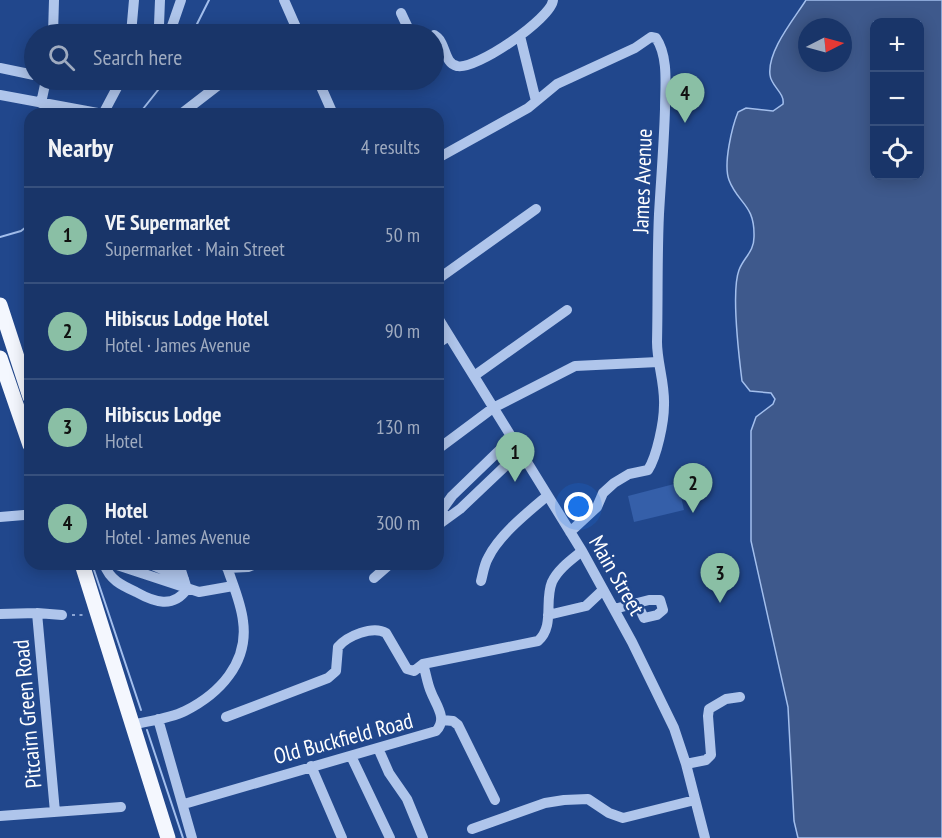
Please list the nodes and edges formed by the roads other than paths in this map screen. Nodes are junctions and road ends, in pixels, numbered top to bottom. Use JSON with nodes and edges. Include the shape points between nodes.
{"nodes":[{"id":1,"x":54,"y":0,"type":"edge"},
{"id":2,"x":134,"y":0,"type":"edge"},
{"id":3,"x":160,"y":0,"type":"edge"},
{"id":4,"x":181,"y":0,"type":"edge"},
{"id":5,"x":284,"y":0,"type":"edge"},
{"id":6,"x":553,"y":0,"type":"edge"},
{"id":7,"x":401,"y":13,"type":"dead end"},
{"id":8,"x":53,"y":24,"type":"edge"},
{"id":9,"x":132,"y":24,"type":"edge"},
{"id":10,"x":159,"y":24,"type":"edge"},
{"id":11,"x":173,"y":24,"type":"edge"},
{"id":12,"x":295,"y":24,"type":"edge"},
{"id":13,"x":406,"y":24,"type":"edge"},
{"id":14,"x":520,"y":36,"type":"junction"},
{"id":15,"x":444,"y":47,"type":"edge"},
{"id":16,"x":0,"y":68,"type":"edge"},
{"id":17,"x":24,"y":73,"type":"edge"},
{"id":18,"x":44,"y":90,"type":"edge"},
{"id":19,"x":116,"y":90,"type":"edge"},
{"id":20,"x":212,"y":90,"type":"edge"},
{"id":21,"x":322,"y":90,"type":"edge"},
{"id":22,"x":0,"y":95,"type":"edge"},
{"id":23,"x":536,"y":101,"type":"junction"},
{"id":24,"x":41,"y":103,"type":"junction"},
{"id":25,"x":70,"y":108,"type":"edge"},
{"id":26,"x":107,"y":108,"type":"edge"},
{"id":27,"x":190,"y":108,"type":"edge"},
{"id":28,"x":330,"y":108,"type":"edge"},
{"id":29,"x":444,"y":155,"type":"edge"},
{"id":30,"x":536,"y":209,"type":"dead end"},
{"id":31,"x":444,"y":275,"type":"edge"},
{"id":32,"x":0,"y":305,"type":"edge"},
{"id":33,"x":567,"y":310,"type":"dead end"},
{"id":34,"x":444,"y":328,"type":"edge"},
{"id":35,"x":449,"y":336,"type":"junction"},
{"id":36,"x":444,"y":340,"type":"edge"},
{"id":37,"x":0,"y":358,"type":"edge"},
{"id":38,"x":24,"y":361,"type":"edge"},
{"id":39,"x":658,"y":362,"type":"junction"},
{"id":40,"x":474,"y":376,"type":"junction"},
{"id":41,"x":24,"y":389,"type":"edge"},
{"id":42,"x":493,"y":408,"type":"junction"},
{"id":43,"x":511,"y":439,"type":"junction"},
{"id":44,"x":444,"y":445,"type":"edge"},
{"id":45,"x":520,"y":452,"type":"junction"},
{"id":46,"x":548,"y":496,"type":"junction"},
{"id":47,"x":444,"y":507,"type":"edge"},
{"id":48,"x":24,"y":515,"type":"dead end"},
{"id":49,"x":0,"y":517,"type":"edge"},
{"id":50,"x":444,"y":521,"type":"edge"},
{"id":51,"x":570,"y":532,"type":"junction"},
{"id":52,"x":582,"y":551,"type":"junction"},
{"id":53,"x":73,"y":570,"type":"edge"},
{"id":54,"x":84,"y":570,"type":"edge"},
{"id":55,"x":107,"y":570,"type":"edge"},
{"id":56,"x":159,"y":570,"type":"edge"},
{"id":57,"x":227,"y":570,"type":"edge"},
{"id":58,"x":383,"y":570,"type":"edge"},
{"id":59,"x":181,"y":573,"type":"edge"},
{"id":60,"x":374,"y":578,"type":"dead end"},
{"id":61,"x":481,"y":581,"type":"dead end"},
{"id":62,"x":233,"y":586,"type":"junction"},
{"id":63,"x":603,"y":590,"type":"junction"},
{"id":64,"x":637,"y":603,"type":"dead end"},
{"id":65,"x":614,"y":609,"type":"junction"},
{"id":66,"x":37,"y":613,"type":"junction"},
{"id":67,"x":0,"y":614,"type":"edge"},
{"id":68,"x":62,"y":615,"type":"road end"},
{"id":69,"x":548,"y":615,"type":"junction"},
{"id":70,"x":113,"y":662,"type":"junction"},
{"id":71,"x":423,"y":664,"type":"junction"},
{"id":72,"x":740,"y":697,"type":"dead end"},
{"id":73,"x":226,"y":717,"type":"dead end"},
{"id":74,"x":158,"y":719,"type":"junction"},
{"id":75,"x":442,"y":720,"type":"junction"},
{"id":76,"x":131,"y":725,"type":"junction"},
{"id":77,"x":378,"y":748,"type":"junction"},
{"id":78,"x":351,"y":756,"type":"junction"},
{"id":79,"x":686,"y":764,"type":"junction"},
{"id":80,"x":311,"y":766,"type":"junction"},
{"id":81,"x":495,"y":800,"type":"dead end"},
{"id":82,"x":695,"y":800,"type":"junction"},
{"id":83,"x":184,"y":804,"type":"junction"},
{"id":84,"x":121,"y":807,"type":"dead end"},
{"id":85,"x":55,"y":812,"type":"junction"},
{"id":86,"x":0,"y":816,"type":"edge"},
{"id":87,"x":472,"y":829,"type":"dead end"},
{"id":88,"x":168,"y":838,"type":"edge"},
{"id":89,"x":192,"y":838,"type":"edge"},
{"id":90,"x":342,"y":838,"type":"edge"},
{"id":91,"x":390,"y":838,"type":"edge"},
{"id":92,"x":423,"y":838,"type":"edge"},
{"id":93,"x":705,"y":838,"type":"edge"}],
"edges":[{"from":1,"to":8,"type":"street"},
{"from":2,"to":9,"type":"street"},
{"from":3,"to":10,"type":"street"},
{"from":4,"to":11,"type":"street"},
{"from":5,"to":12,"type":"street"},
{"from":6,"to":14,"type":"street","via":[[550,8]]},
{"from":7,"to":13,"type":"street"},
{"from":14,"to":15,"type":"street","via":[[462,67],[448,60]]},
{"from":14,"to":23,"type":"street"},
{"from":16,"to":17,"type":"street"},
{"from":18,"to":24,"type":"street"},
{"from":19,"to":26,"type":"street"},
{"from":20,"to":27,"type":"street"},
{"from":21,"to":28,"type":"street"},
{"from":22,"to":24,"type":"street"},
{"from":23,"to":29,"type":"street","name":"James Avenue"},
{"from":23,"to":39,"type":"street","name":"James Avenue","via":[[557,84],[651,37],[660,43],[665,93]]},
{"from":24,"to":25,"type":"street"},
{"from":30,"to":31,"type":"street"},
{"from":32,"to":38,"type":"main road"},
{"from":33,"to":40,"type":"street"},
{"from":34,"to":35,"type":"street","name":"Main Street"},
{"from":35,"to":36,"type":"street"},
{"from":35,"to":40,"type":"street","name":"Main Street"},
{"from":37,"to":41,"type":"main road"},
{"from":38,"to":41,"type":"main road"},
{"from":39,"to":42,"type":"street","via":[[575,366]]},
{"from":39,"to":51,"type":"street","name":"James Avenue","via":[[664,404],[653,463],[648,470],[629,474],[614,483],[603,493],[597,507]]},
{"from":40,"to":42,"type":"street","name":"Main Street"},
{"from":42,"to":43,"type":"street","name":"Main Street"},
{"from":42,"to":44,"type":"street"},
{"from":43,"to":45,"type":"street","name":"Main Street"},
{"from":43,"to":47,"type":"street"},
{"from":45,"to":46,"type":"street","name":"Main Street"},
{"from":45,"to":50,"type":"street"},
{"from":46,"to":51,"type":"street","name":"Main Street"},
{"from":46,"to":61,"type":"street","via":[[516,523],[492,551]]},
{"from":48,"to":49,"type":"street"},
{"from":51,"to":52,"type":"street","name":"Main Street"},
{"from":52,"to":63,"type":"street","name":"Main Street"},
{"from":52,"to":69,"type":"street","via":[[552,582]]},
{"from":53,"to":70,"type":"main road"},
{"from":54,"to":70,"type":"main road"},
{"from":55,"to":59,"type":"street","via":[[111,578],[154,601],[169,602],[183,595]]},
{"from":56,"to":59,"type":"street"},
{"from":57,"to":62,"type":"street"},
{"from":58,"to":60,"type":"street"},
{"from":59,"to":62,"type":"street","via":[[199,592]]},
{"from":62,"to":74,"type":"street","via":[[244,637],[230,676],[222,686],[183,712]]},
{"from":63,"to":65,"type":"street","name":"Main Street"},
{"from":63,"to":69,"type":"street","via":[[586,606]]},
{"from":64,"to":65,"type":"street"},
{"from":65,"to":79,"type":"street","name":"Main Street","via":[[658,693]]},
{"from":66,"to":67,"type":"street"},
{"from":66,"to":68,"type":"street"},
{"from":66,"to":85,"type":"street","name":"Pitcairn Green Road"},
{"from":69,"to":71,"type":"street","via":[[547,629],[538,641]]},
{"from":70,"to":76,"type":"main road"},
{"from":71,"to":73,"type":"street","via":[[414,670],[407,669],[386,633],[370,631],[338,646],[336,671],[328,678]]},
{"from":71,"to":75,"type":"street","name":"Old Buckfield Road"},
{"from":72,"to":79,"type":"street","via":[[726,699],[709,709],[711,755],[706,760]]},
{"from":74,"to":76,"type":"street"},
{"from":74,"to":83,"type":"street"},
{"from":75,"to":77,"type":"street","name":"Old Buckfield Road","via":[[430,734]]},
{"from":75,"to":81,"type":"street","via":[[458,725]]},
{"from":76,"to":88,"type":"main road"},
{"from":77,"to":78,"type":"street","name":"Old Buckfield Road"},
{"from":77,"to":92,"type":"street","via":[[407,799]]},
{"from":78,"to":80,"type":"street","name":"Old Buckfield Road"},
{"from":78,"to":91,"type":"street"},
{"from":79,"to":82,"type":"street","name":"Main Street"},
{"from":80,"to":83,"type":"street","name":"Old Buckfield Road"},
{"from":80,"to":90,"type":"street"},
{"from":82,"to":87,"type":"street","via":[[623,818],[588,799],[564,800]]},
{"from":82,"to":93,"type":"street","name":"Main Street"},
{"from":83,"to":89,"type":"street"},
{"from":84,"to":85,"type":"street"},
{"from":85,"to":86,"type":"street"}]}
